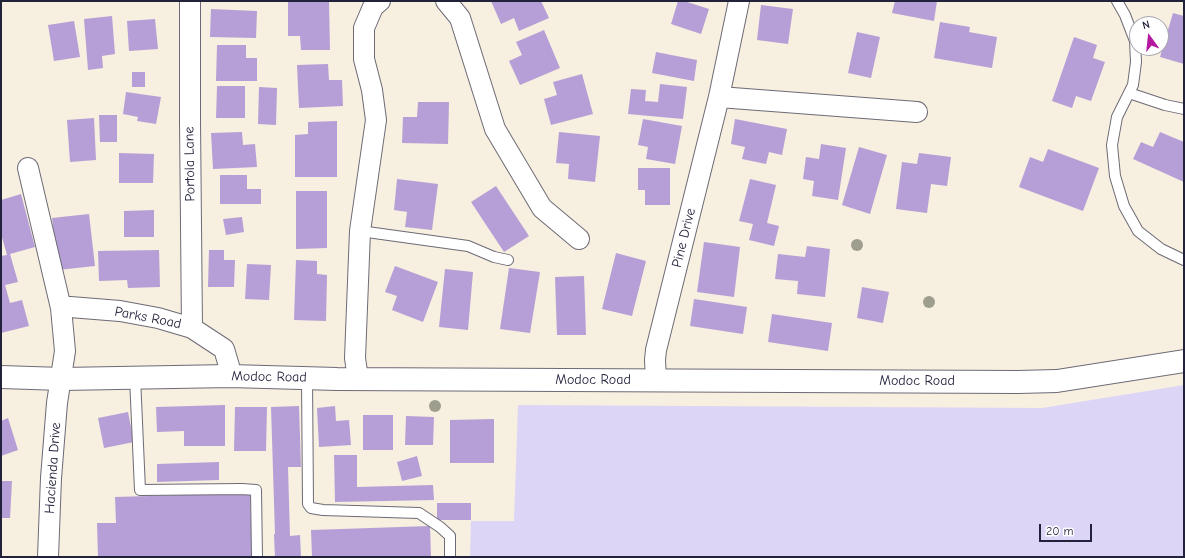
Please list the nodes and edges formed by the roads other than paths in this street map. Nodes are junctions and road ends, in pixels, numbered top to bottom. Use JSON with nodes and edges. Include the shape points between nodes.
{"nodes":[{"id":1,"x":190,"y":1,"type":"edge"},
{"id":2,"x":380,"y":1,"type":"edge"},
{"id":3,"x":446,"y":1,"type":"edge"},
{"id":4,"x":739,"y":1,"type":"edge"},
{"id":5,"x":1117,"y":1,"type":"edge"},
{"id":6,"x":1129,"y":93,"type":"junction"},
{"id":7,"x":718,"y":97,"type":"junction"},
{"id":8,"x":1184,"y":110,"type":"edge"},
{"id":9,"x":917,"y":112,"type":"dead end"},
{"id":10,"x":28,"y":168,"type":"dead end"},
{"id":11,"x":360,"y":231,"type":"junction"},
{"id":12,"x":579,"y":239,"type":"dead end"},
{"id":13,"x":508,"y":260,"type":"dead end"},
{"id":14,"x":1184,"y":260,"type":"edge"},
{"id":15,"x":61,"y":308,"type":"junction"},
{"id":16,"x":192,"y":328,"type":"junction"},
{"id":17,"x":1184,"y":361,"type":"edge"},
{"id":18,"x":230,"y":376,"type":"junction"},
{"id":19,"x":1,"y":377,"type":"edge"},
{"id":20,"x":135,"y":377,"type":"junction"},
{"id":21,"x":307,"y":378,"type":"junction"},
{"id":22,"x":62,"y":379,"type":"junction"},
{"id":23,"x":358,"y":379,"type":"junction"},
{"id":24,"x":656,"y":380,"type":"junction"},
{"id":25,"x":48,"y":557,"type":"edge"},
{"id":26,"x":258,"y":557,"type":"edge"},
{"id":27,"x":450,"y":557,"type":"edge"}],
"edges":[{"from":1,"to":16,"type":"street","name":"Portola Lane"},
{"from":2,"to":11,"type":"street","via":[[373,7],[364,28],[364,59],[376,120]]},
{"from":3,"to":12,"type":"street","via":[[460,18],[495,129],[542,208]]},
{"from":4,"to":7,"type":"street","name":"Pine Drive"},
{"from":5,"to":6,"type":"lane","via":[[1135,40],[1136,62],[1133,85]]},
{"from":6,"to":8,"type":"lane"},
{"from":6,"to":14,"type":"lane","via":[[1117,117],[1112,145],[1115,176],[1124,206],[1138,231],[1161,250]]},
{"from":7,"to":9,"type":"street"},
{"from":7,"to":24,"type":"street","name":"Pine Drive","via":[[656,350]]},
{"from":10,"to":15,"type":"street"},
{"from":11,"to":13,"type":"lane","via":[[468,246]]},
{"from":11,"to":23,"type":"street","via":[[355,358]]},
{"from":15,"to":16,"type":"street","name":"Parks Road","via":[[120,311]]},
{"from":15,"to":22,"type":"street","via":[[65,351]]},
{"from":16,"to":18,"type":"street","name":"Parks Road","via":[[224,349]]},
{"from":17,"to":24,"type":"street","name":"Modoc Road","via":[[1056,381]]},
{"from":18,"to":20,"type":"street","name":"Modoc Road"},
{"from":18,"to":21,"type":"street","name":"Modoc Road"},
{"from":19,"to":22,"type":"street","name":"Modoc Road"},
{"from":20,"to":22,"type":"street","name":"Modoc Road"},
{"from":20,"to":26,"type":"lane","via":[[140,490],[256,490]]},
{"from":21,"to":23,"type":"street","name":"Modoc Road"},
{"from":21,"to":27,"type":"lane","via":[[308,504],[311,508],[419,513],[450,536]]},
{"from":22,"to":25,"type":"street","name":"Hacienda Drive","via":[[57,403],[51,478]]},
{"from":23,"to":24,"type":"street","name":"Modoc Road"}]}
